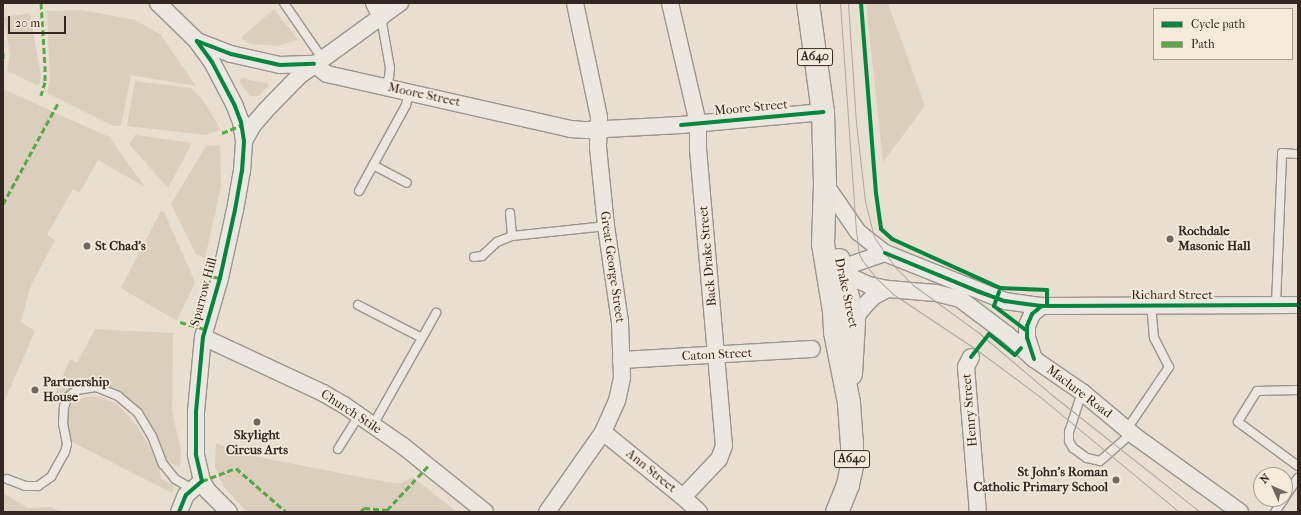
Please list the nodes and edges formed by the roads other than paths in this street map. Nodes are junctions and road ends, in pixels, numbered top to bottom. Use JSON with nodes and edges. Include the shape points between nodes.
{"nodes":[{"id":1,"x":158,"y":3,"type":"edge"},
{"id":2,"x":284,"y":3,"type":"edge"},
{"id":3,"x":400,"y":3,"type":"edge"},
{"id":4,"x":575,"y":3,"type":"edge"},
{"id":5,"x":670,"y":3,"type":"edge"},
{"id":6,"x":808,"y":3,"type":"edge"},
{"id":7,"x":377,"y":10,"type":"edge"},
{"id":8,"x":197,"y":41,"type":"junction"},
{"id":9,"x":318,"y":61,"type":"junction"},
{"id":10,"x":385,"y":87,"type":"junction"},
{"id":11,"x":409,"y":92,"type":"junction"},
{"id":12,"x":823,"y":112,"type":"junction"},
{"id":13,"x":698,"y":123,"type":"junction"},
{"id":14,"x":598,"y":130,"type":"junction"},
{"id":15,"x":244,"y":141,"type":"junction"},
{"id":16,"x":1298,"y":154,"type":"edge"},
{"id":17,"x":373,"y":165,"type":"junction"},
{"id":18,"x":407,"y":183,"type":"dead end"},
{"id":19,"x":825,"y":184,"type":"junction"},
{"id":20,"x":359,"y":191,"type":"dead end"},
{"id":21,"x":510,"y":213,"type":"dead end"},
{"id":22,"x":606,"y":226,"type":"junction"},
{"id":23,"x":512,"y":236,"type":"junction"},
{"id":24,"x":823,"y":244,"type":"junction"},
{"id":25,"x":885,"y":253,"type":"junction"},
{"id":26,"x":474,"y":257,"type":"dead end"},
{"id":27,"x":842,"y":273,"type":"junction"},
{"id":28,"x":888,"y":290,"type":"junction"},
{"id":29,"x":358,"y":305,"type":"dead end"},
{"id":30,"x":1151,"y":305,"type":"junction"},
{"id":31,"x":1276,"y":305,"type":"junction"},
{"id":32,"x":1298,"y":305,"type":"edge"},
{"id":33,"x":1044,"y":306,"type":"junction"},
{"id":34,"x":834,"y":311,"type":"junction"},
{"id":35,"x":436,"y":313,"type":"dead end"},
{"id":36,"x":854,"y":322,"type":"junction"},
{"id":37,"x":203,"y":337,"type":"junction"},
{"id":38,"x":422,"y":338,"type":"junction"},
{"id":39,"x":812,"y":349,"type":"dead end"},
{"id":40,"x":717,"y":355,"type":"junction"},
{"id":41,"x":971,"y":358,"type":"dead end"},
{"id":42,"x":1034,"y":359,"type":"junction"},
{"id":43,"x":621,"y":360,"type":"junction"},
{"id":44,"x":1298,"y":390,"type":"edge"},
{"id":45,"x":1082,"y":392,"type":"junction"},
{"id":46,"x":849,"y":403,"type":"junction"},
{"id":47,"x":359,"y":415,"type":"junction"},
{"id":48,"x":373,"y":425,"type":"junction"},
{"id":49,"x":1129,"y":431,"type":"junction"},
{"id":50,"x":603,"y":432,"type":"junction"},
{"id":51,"x":338,"y":449,"type":"dead end"},
{"id":52,"x":1298,"y":466,"type":"edge"},
{"id":53,"x":7,"y":479,"type":"dead end"},
{"id":54,"x":197,"y":485,"type":"junction"},
{"id":55,"x":683,"y":497,"type":"junction"},
{"id":56,"x":178,"y":512,"type":"edge"},
{"id":57,"x":230,"y":512,"type":"edge"},
{"id":58,"x":485,"y":512,"type":"edge"},
{"id":59,"x":547,"y":512,"type":"edge"},
{"id":60,"x":699,"y":512,"type":"edge"},
{"id":61,"x":837,"y":512,"type":"edge"},
{"id":62,"x":978,"y":512,"type":"edge"},
{"id":63,"x":1240,"y":512,"type":"edge"}],
"edges":[{"from":1,"to":8,"type":"street"},
{"from":2,"to":9,"type":"lane"},
{"from":3,"to":7,"type":"street"},
{"from":4,"to":14,"type":"street","name":"Great George Street","via":[[599,117]]},
{"from":5,"to":13,"type":"street","name":"Back Drake Street"},
{"from":6,"to":12,"type":"main road","name":"Drake Street","number":"A640"},
{"from":7,"to":9,"type":"street"},
{"from":7,"to":10,"type":"lane","via":[[390,68]]},
{"from":8,"to":9,"type":"street","via":[[231,54],[280,65]]},
{"from":8,"to":15,"type":"street","via":[[212,62],[234,104],[241,122]]},
{"from":9,"to":10,"type":"street","name":"Moore Street","via":[[327,74]]},
{"from":9,"to":15,"type":"street","via":[[264,111]]},
{"from":10,"to":11,"type":"street","name":"Moore Street"},
{"from":11,"to":14,"type":"street","name":"Moore Street","via":[[571,128]]},
{"from":11,"to":17,"type":"lane","via":[[406,105]]},
{"from":12,"to":13,"type":"street","name":"Moore Street"},
{"from":12,"to":19,"type":"main road","name":"Drake Street","number":"A640"},
{"from":13,"to":14,"type":"street","name":"Moore Street"},
{"from":13,"to":40,"type":"street","name":"Back Drake Street","via":[[698,149]]},
{"from":14,"to":22,"type":"street","name":"Great George Street"},
{"from":15,"to":37,"type":"street","name":"Sparrow Hill","via":[[235,210],[220,278]]},
{"from":16,"to":31,"type":"lane","via":[[1282,153]]},
{"from":17,"to":18,"type":"lane"},
{"from":17,"to":20,"type":"lane"},
{"from":19,"to":24,"type":"main road","name":"Drake Street","number":"A640"},
{"from":19,"to":25,"type":"street","name":"Richard Street","via":[[858,232]]},
{"from":19,"to":27,"type":"main road","name":"Drake Street","number":"A640"},
{"from":21,"to":23,"type":"lane"},
{"from":22,"to":23,"type":"lane"},
{"from":22,"to":43,"type":"street","name":"Great George Street","via":[[620,322]]},
{"from":23,"to":26,"type":"lane","via":[[498,242],[482,256]]},
{"from":24,"to":27,"type":"street"},
{"from":24,"to":34,"type":"main road","name":"Drake Street","number":"A640"},
{"from":25,"to":27,"type":"street","via":[[853,264]]},
{"from":25,"to":33,"type":"street","name":"Richard Street","via":[[997,298]]},
{"from":27,"to":28,"type":"street","name":"Maclure Road"},
{"from":27,"to":34,"type":"street"},
{"from":27,"to":36,"type":"main road","name":"Drake Street","number":"A640"},
{"from":28,"to":36,"type":"street","via":[[874,296]]},
{"from":28,"to":42,"type":"street","name":"Maclure Road","via":[[936,293],[960,299],[1008,335]]},
{"from":29,"to":38,"type":"lane"},
{"from":30,"to":31,"type":"street","name":"Richard Street"},
{"from":30,"to":33,"type":"street","name":"Richard Street"},
{"from":30,"to":49,"type":"lane","via":[[1154,338],[1169,367]]},
{"from":31,"to":32,"type":"street","name":"Richard Street"},
{"from":33,"to":42,"type":"street","via":[[1032,314],[1027,326],[1027,338]]},
{"from":34,"to":46,"type":"main road","name":"Drake Street","number":"A640"},
{"from":35,"to":38,"type":"lane"},
{"from":36,"to":46,"type":"main road","name":"Drake Street","number":"A640"},
{"from":37,"to":47,"type":"street","name":"Church Stile","via":[[323,393]]},
{"from":37,"to":54,"type":"street","name":"Sparrow Hill","via":[[196,412]]},
{"from":38,"to":48,"type":"lane"},
{"from":39,"to":40,"type":"street","name":"Caton Street"},
{"from":40,"to":43,"type":"street","name":"Caton Street"},
{"from":40,"to":55,"type":"street","name":"Back Drake Street","via":[[724,446],[719,459]]},
{"from":41,"to":62,"type":"street","name":"Henry Street","via":[[966,367]]},
{"from":42,"to":45,"type":"street","name":"Maclure Road"},
{"from":43,"to":50,"type":"street","name":"Great George Street","via":[[622,377],[617,401]]},
{"from":44,"to":52,"type":"lane","via":[[1257,391],[1238,422]]},
{"from":45,"to":49,"type":"street","name":"Maclure Road"},
{"from":45,"to":49,"type":"lane","via":[[1069,432],[1069,441],[1073,448],[1087,458],[1100,461]]},
{"from":46,"to":61,"type":"main road","name":"Drake Street","number":"A640","via":[[852,466],[848,485]]},
{"from":47,"to":48,"type":"street","name":"Church Stile"},
{"from":47,"to":51,"type":"lane"},
{"from":48,"to":58,"type":"street","name":"Church Stile"},
{"from":49,"to":63,"type":"street","name":"Maclure Road"},
{"from":50,"to":55,"type":"street","name":"Ann Street"},
{"from":50,"to":59,"type":"street","name":"Great George Street"},
{"from":53,"to":54,"type":"lane","via":[[25,486],[38,486],[51,477],[66,452],[63,424],[64,407],[68,397],[77,390],[96,387],[118,396],[138,413],[152,436],[163,464],[175,479]]},
{"from":54,"to":56,"type":"street","via":[[186,495]]},
{"from":54,"to":57,"type":"street","via":[[207,490]]},
{"from":55,"to":60,"type":"street","name":"Ann Street"}]}
